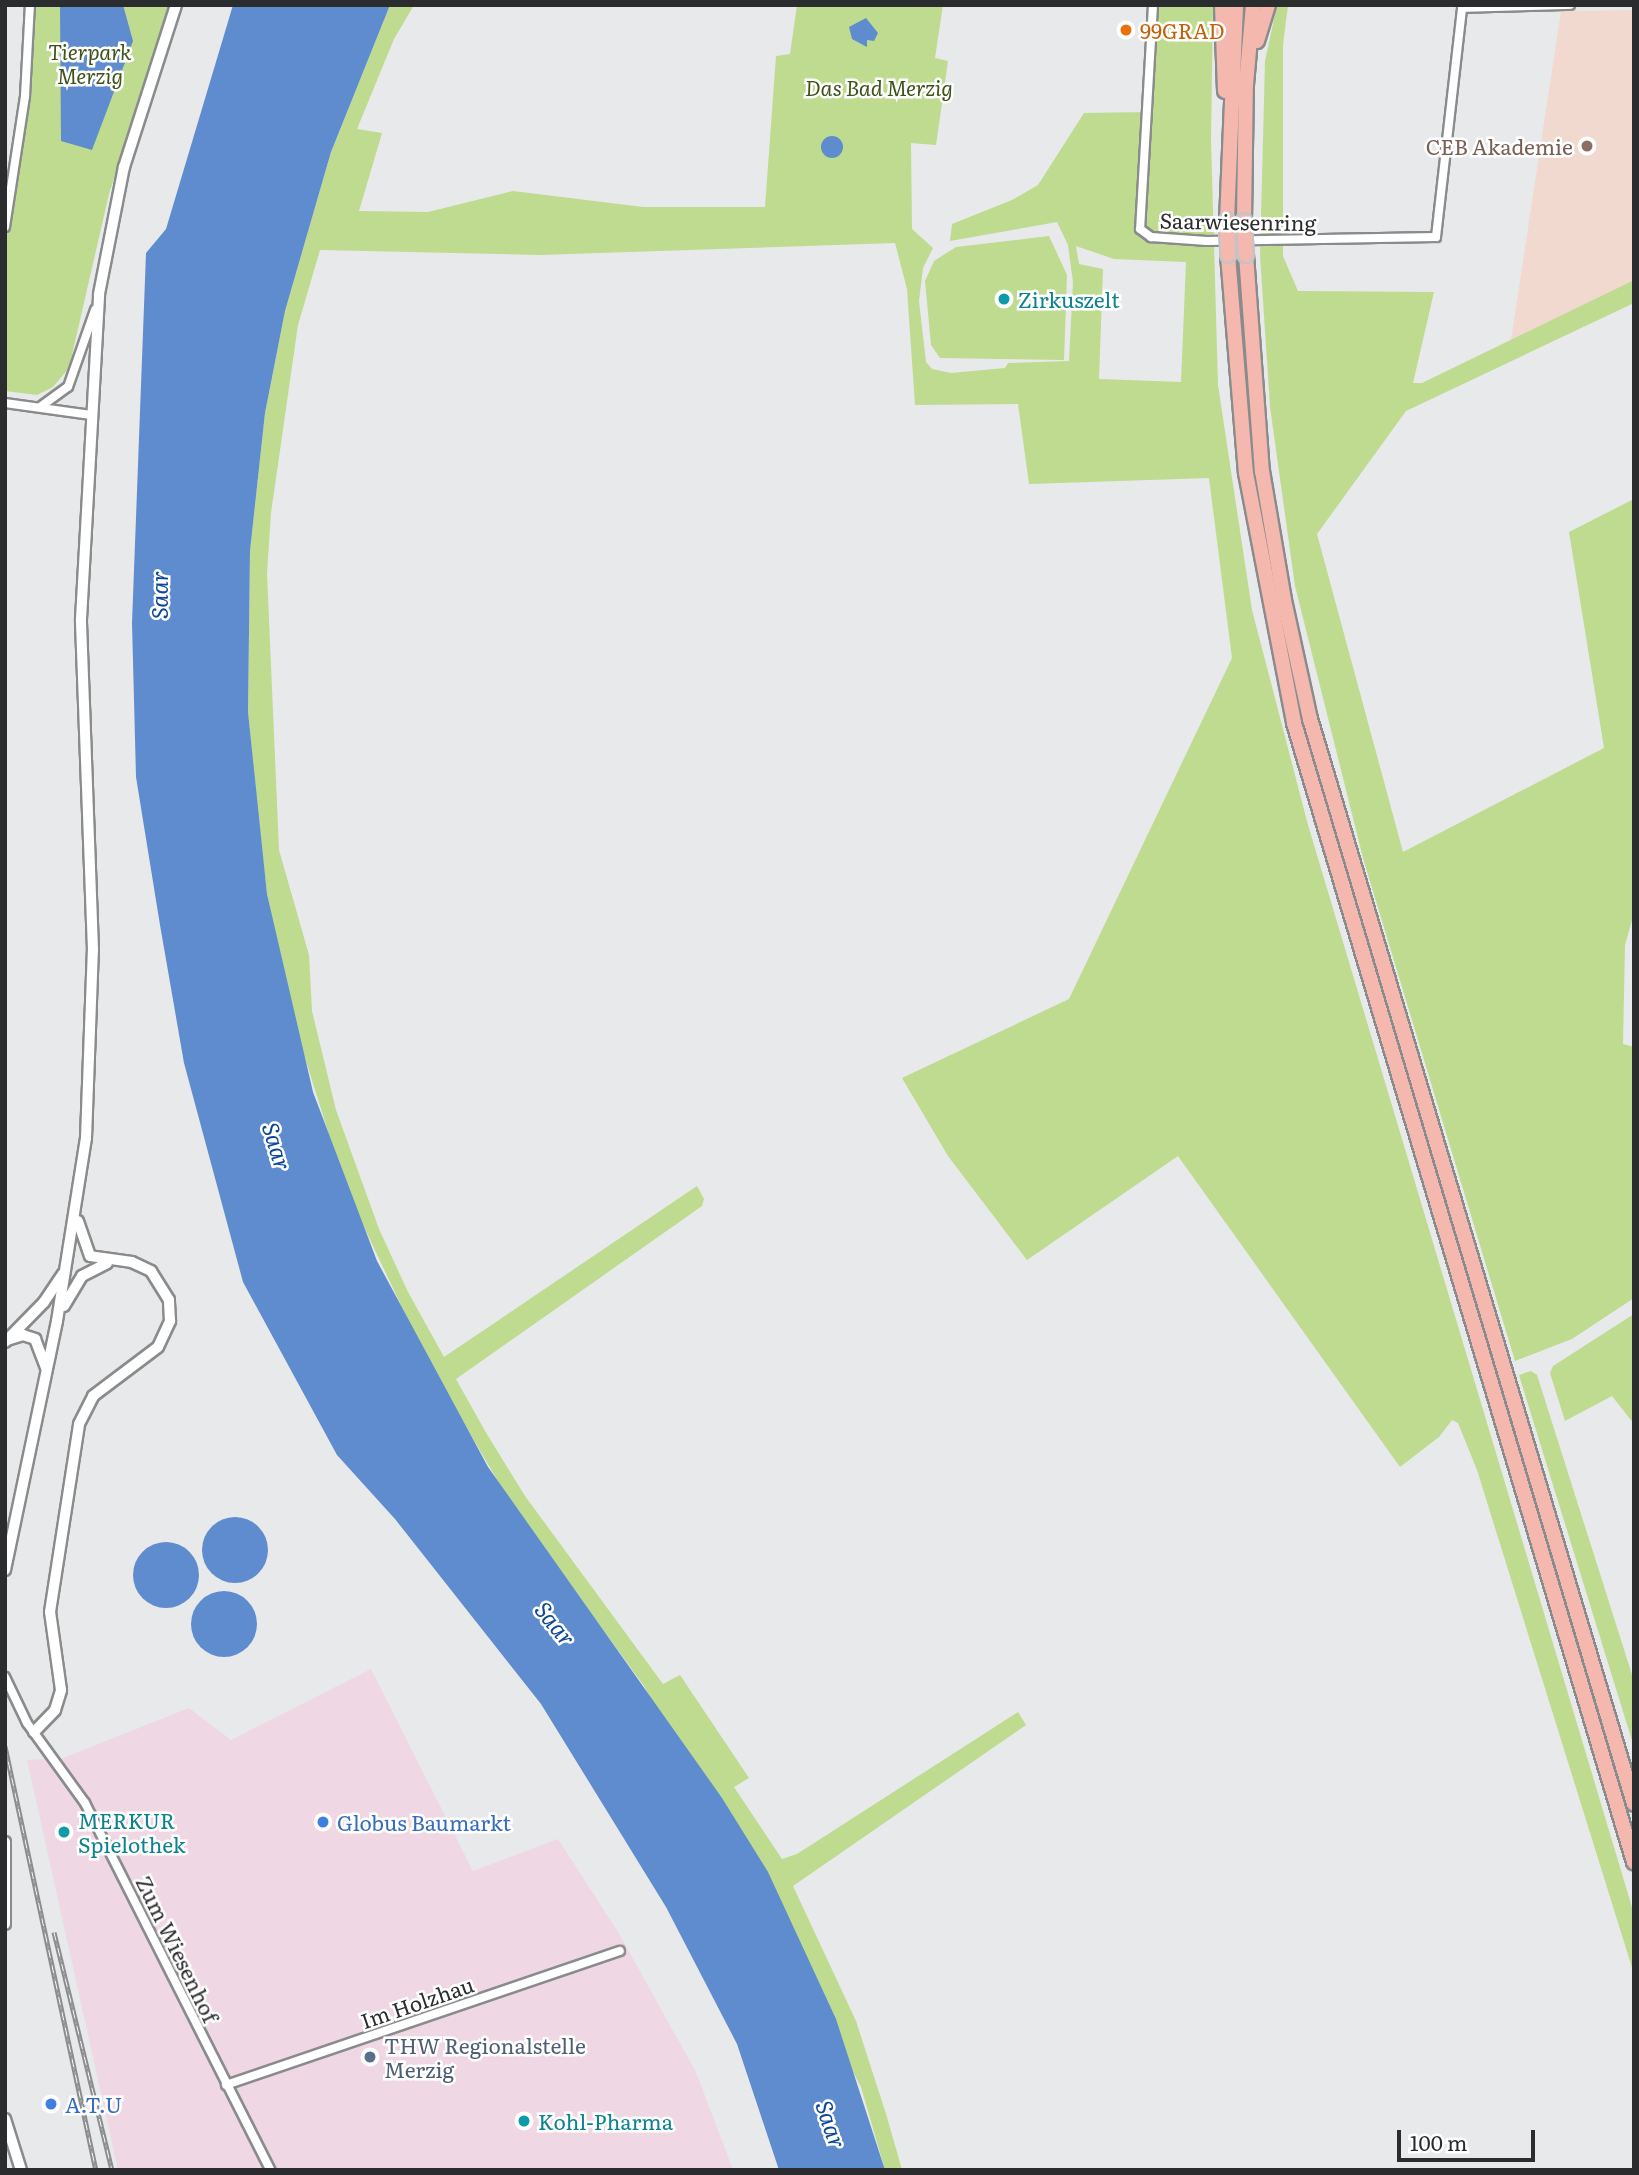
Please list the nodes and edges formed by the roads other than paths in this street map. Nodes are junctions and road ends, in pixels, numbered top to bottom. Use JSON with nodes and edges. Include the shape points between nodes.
{"nodes":[{"id":1,"x":30,"y":5,"type":"edge"},
{"id":2,"x":176,"y":5,"type":"edge"},
{"id":3,"x":1153,"y":5,"type":"edge"},
{"id":4,"x":1222,"y":5,"type":"edge"},
{"id":5,"x":1236,"y":5,"type":"edge"},
{"id":6,"x":1253,"y":5,"type":"edge"},
{"id":7,"x":1268,"y":5,"type":"edge"},
{"id":8,"x":1570,"y":5,"type":"edge"},
{"id":9,"x":1246,"y":85,"type":"junction"},
{"id":10,"x":1229,"y":122,"type":"junction"},
{"id":11,"x":5,"y":227,"type":"edge"},
{"id":12,"x":99,"y":294,"type":"junction"},
{"id":13,"x":5,"y":403,"type":"edge"},
{"id":14,"x":40,"y":407,"type":"junction"},
{"id":15,"x":91,"y":415,"type":"junction"},
{"id":16,"x":77,"y":1211,"type":"junction"},
{"id":17,"x":111,"y":1262,"type":"junction"},
{"id":18,"x":66,"y":1269,"type":"junction"},
{"id":19,"x":57,"y":1321,"type":"junction"},
{"id":20,"x":6,"y":1341,"type":"edge"},
{"id":21,"x":46,"y":1368,"type":"junction"},
{"id":22,"x":5,"y":1570,"type":"edge"},
{"id":23,"x":5,"y":1677,"type":"edge"},
{"id":24,"x":34,"y":1732,"type":"junction"},
{"id":25,"x":1634,"y":1804,"type":"edge"},
{"id":26,"x":5,"y":1842,"type":"edge"},
{"id":27,"x":1634,"y":1862,"type":"edge"},
{"id":28,"x":5,"y":1924,"type":"edge"},
{"id":29,"x":620,"y":1951,"type":"dead end"},
{"id":30,"x":226,"y":2085,"type":"junction"},
{"id":31,"x":5,"y":2119,"type":"edge"},
{"id":32,"x":21,"y":2170,"type":"edge"},
{"id":33,"x":270,"y":2170,"type":"edge"}],
"edges":[{"from":1,"to":11,"type":"street","via":[[25,96]]},
{"from":2,"to":12,"type":"main road","via":[[121,177]]},
{"from":3,"to":8,"type":"street","name":"Saarwiesenring","via":[[1140,220],[1144,235],[1207,241],[1436,237],[1462,8]]},
{"from":4,"to":10,"type":"highway","via":[[1221,66]]},
{"from":5,"to":10,"type":"highway"},
{"from":6,"to":9,"type":"highway"},
{"from":7,"to":9,"type":"highway"},
{"from":9,"to":25,"type":"highway","bridge":true,"via":[[1244,221],[1255,407],[1275,551],[1310,719]]},
{"from":10,"to":27,"type":"highway","bridge":true,"via":[[1227,221],[1237,396],[1256,542],[1294,723]]},
{"from":12,"to":14,"type":"street","via":[[68,387]]},
{"from":12,"to":15,"type":"main road"},
{"from":13,"to":14,"type":"street"},
{"from":14,"to":15,"type":"street"},
{"from":15,"to":16,"type":"main road","via":[[81,619],[93,950],[86,1138]]},
{"from":16,"to":17,"type":"main road","via":[[86,1252]]},
{"from":16,"to":18,"type":"main road"},
{"from":17,"to":19,"type":"main road","via":[[90,1269],[74,1285]]},
{"from":17,"to":24,"type":"main road","via":[[132,1262],[151,1271],[170,1300],[170,1321],[158,1347],[93,1396],[79,1424],[50,1612],[61,1688],[55,1710]]},
{"from":18,"to":19,"type":"main road"},
{"from":18,"to":20,"type":"main road","via":[[44,1302]]},
{"from":19,"to":21,"type":"main road"},
{"from":20,"to":21,"type":"main road","via":[[23,1335],[35,1339]]},
{"from":21,"to":22,"type":"main road"},
{"from":23,"to":24,"type":"street","name":"Zum Wiesenhof"},
{"from":24,"to":30,"type":"street","name":"Zum Wiesenhof","via":[[85,1803]]},
{"from":26,"to":28,"type":"main road"},
{"from":29,"to":30,"type":"street","name":"Im Holzhau"},
{"from":30,"to":33,"type":"street","name":"Zum Wiesenhof"},
{"from":31,"to":32,"type":"main road"}]}
